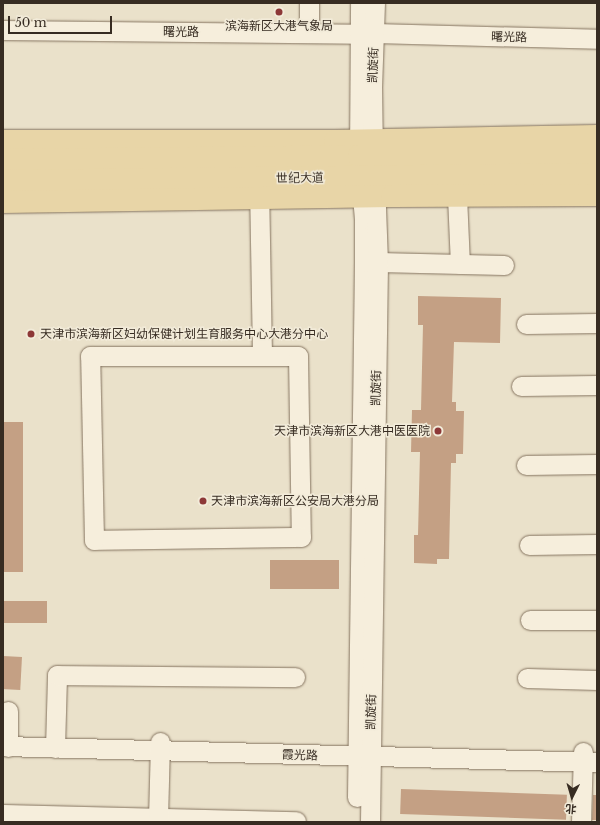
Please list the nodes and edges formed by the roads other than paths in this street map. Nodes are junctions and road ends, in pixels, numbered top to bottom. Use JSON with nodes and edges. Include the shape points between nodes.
{"nodes":[{"id":1,"x":309,"y":3,"type":"edge"},
{"id":2,"x":360,"y":3,"type":"edge"},
{"id":3,"x":375,"y":3,"type":"edge"},
{"id":4,"x":3,"y":30,"type":"edge"},
{"id":5,"x":309,"y":33,"type":"junction"},
{"id":6,"x":367,"y":34,"type":"junction"},
{"id":7,"x":597,"y":39,"type":"edge"},
{"id":8,"x":597,"y":136,"type":"edge"},
{"id":9,"x":3,"y":141,"type":"edge"},
{"id":10,"x":597,"y":156,"type":"edge"},
{"id":11,"x":258,"y":157,"type":"junction"},
{"id":12,"x":3,"y":160,"type":"edge"},
{"id":13,"x":367,"y":167,"type":"junction"},
{"id":14,"x":597,"y":174,"type":"edge"},
{"id":15,"x":3,"y":180,"type":"edge"},
{"id":16,"x":259,"y":189,"type":"junction"},
{"id":17,"x":597,"y":195,"type":"edge"},
{"id":18,"x":457,"y":196,"type":"junction"},
{"id":19,"x":3,"y":202,"type":"edge"},
{"id":20,"x":378,"y":262,"type":"junction"},
{"id":21,"x":460,"y":264,"type":"junction"},
{"id":22,"x":504,"y":265,"type":"dead end"},
{"id":23,"x":597,"y":323,"type":"edge"},
{"id":24,"x":526,"y":324,"type":"dead end"},
{"id":25,"x":262,"y":356,"type":"junction"},
{"id":26,"x":597,"y":385,"type":"edge"},
{"id":27,"x":521,"y":386,"type":"dead end"},
{"id":28,"x":597,"y":464,"type":"edge"},
{"id":29,"x":526,"y":465,"type":"dead end"},
{"id":30,"x":597,"y":544,"type":"edge"},
{"id":31,"x":529,"y":545,"type":"dead end"},
{"id":32,"x":530,"y":620,"type":"dead end"},
{"id":33,"x":597,"y":620,"type":"edge"},
{"id":34,"x":295,"y":677,"type":"dead end"},
{"id":35,"x":527,"y":678,"type":"dead end"},
{"id":36,"x":597,"y":680,"type":"edge"},
{"id":37,"x":8,"y":711,"type":"dead end"},
{"id":38,"x":5,"y":742,"type":"edge"},
{"id":39,"x":55,"y":744,"type":"junction"},
{"id":40,"x":160,"y":746,"type":"junction"},
{"id":41,"x":364,"y":752,"type":"junction"},
{"id":42,"x":590,"y":757,"type":"edge"},
{"id":43,"x":3,"y":814,"type":"edge"},
{"id":44,"x":158,"y":819,"type":"junction"},
{"id":45,"x":296,"y":821,"type":"edge"},
{"id":46,"x":358,"y":822,"type":"edge"},
{"id":47,"x":370,"y":822,"type":"edge"},
{"id":48,"x":581,"y":822,"type":"edge"}],
"edges":[{"from":1,"to":5,"type":"street"},
{"from":2,"to":6,"type":"street","name":"凯旋街"},
{"from":3,"to":6,"type":"street","name":"凯旋街"},
{"from":4,"to":5,"type":"street","name":"曙光路"},
{"from":5,"to":6,"type":"street","name":"曙光路"},
{"from":6,"to":7,"type":"street","name":"曙光路"},
{"from":6,"to":13,"type":"street","name":"凯旋街"},
{"from":8,"to":13,"type":"main road"},
{"from":9,"to":13,"type":"main road"},
{"from":10,"to":13,"type":"main road","name":"世纪大道"},
{"from":11,"to":12,"type":"main road","name":"世纪大道"},
{"from":11,"to":13,"type":"main road","name":"世纪大道"},
{"from":11,"to":16,"type":"street"},
{"from":13,"to":14,"type":"main road","name":"世纪大道"},
{"from":13,"to":16,"type":"main road"},
{"from":13,"to":18,"type":"main road"},
{"from":13,"to":20,"type":"street","name":"凯旋街"},
{"from":13,"to":41,"type":"street","name":"凯旋街","via":[[364,262]]},
{"from":15,"to":16,"type":"main road","name":"世纪大道"},
{"from":16,"to":19,"type":"main road"},
{"from":16,"to":25,"type":"street"},
{"from":17,"to":18,"type":"main road"},
{"from":18,"to":21,"type":"street"},
{"from":20,"to":21,"type":"street"},
{"from":20,"to":41,"type":"street","name":"凯旋街"},
{"from":21,"to":22,"type":"street"},
{"from":23,"to":24,"type":"street"},
{"from":25,"to":25,"type":"street","via":[[298,356],[301,537],[94,540],[90,356]]},
{"from":26,"to":27,"type":"street"},
{"from":28,"to":29,"type":"street"},
{"from":30,"to":31,"type":"street"},
{"from":32,"to":33,"type":"street"},
{"from":34,"to":39,"type":"street","via":[[57,675]]},
{"from":35,"to":36,"type":"street"},
{"from":37,"to":38,"type":"street"},
{"from":38,"to":39,"type":"street","name":"霞光路"},
{"from":39,"to":40,"type":"street","name":"霞光路"},
{"from":40,"to":41,"type":"street","name":"霞光路"},
{"from":40,"to":44,"type":"street"},
{"from":41,"to":42,"type":"street","name":"霞光路"},
{"from":41,"to":46,"type":"street","name":"凯旋街"},
{"from":41,"to":47,"type":"street","name":"凯旋街"},
{"from":42,"to":48,"type":"street"},
{"from":43,"to":44,"type":"street"},
{"from":44,"to":45,"type":"street"}]}
